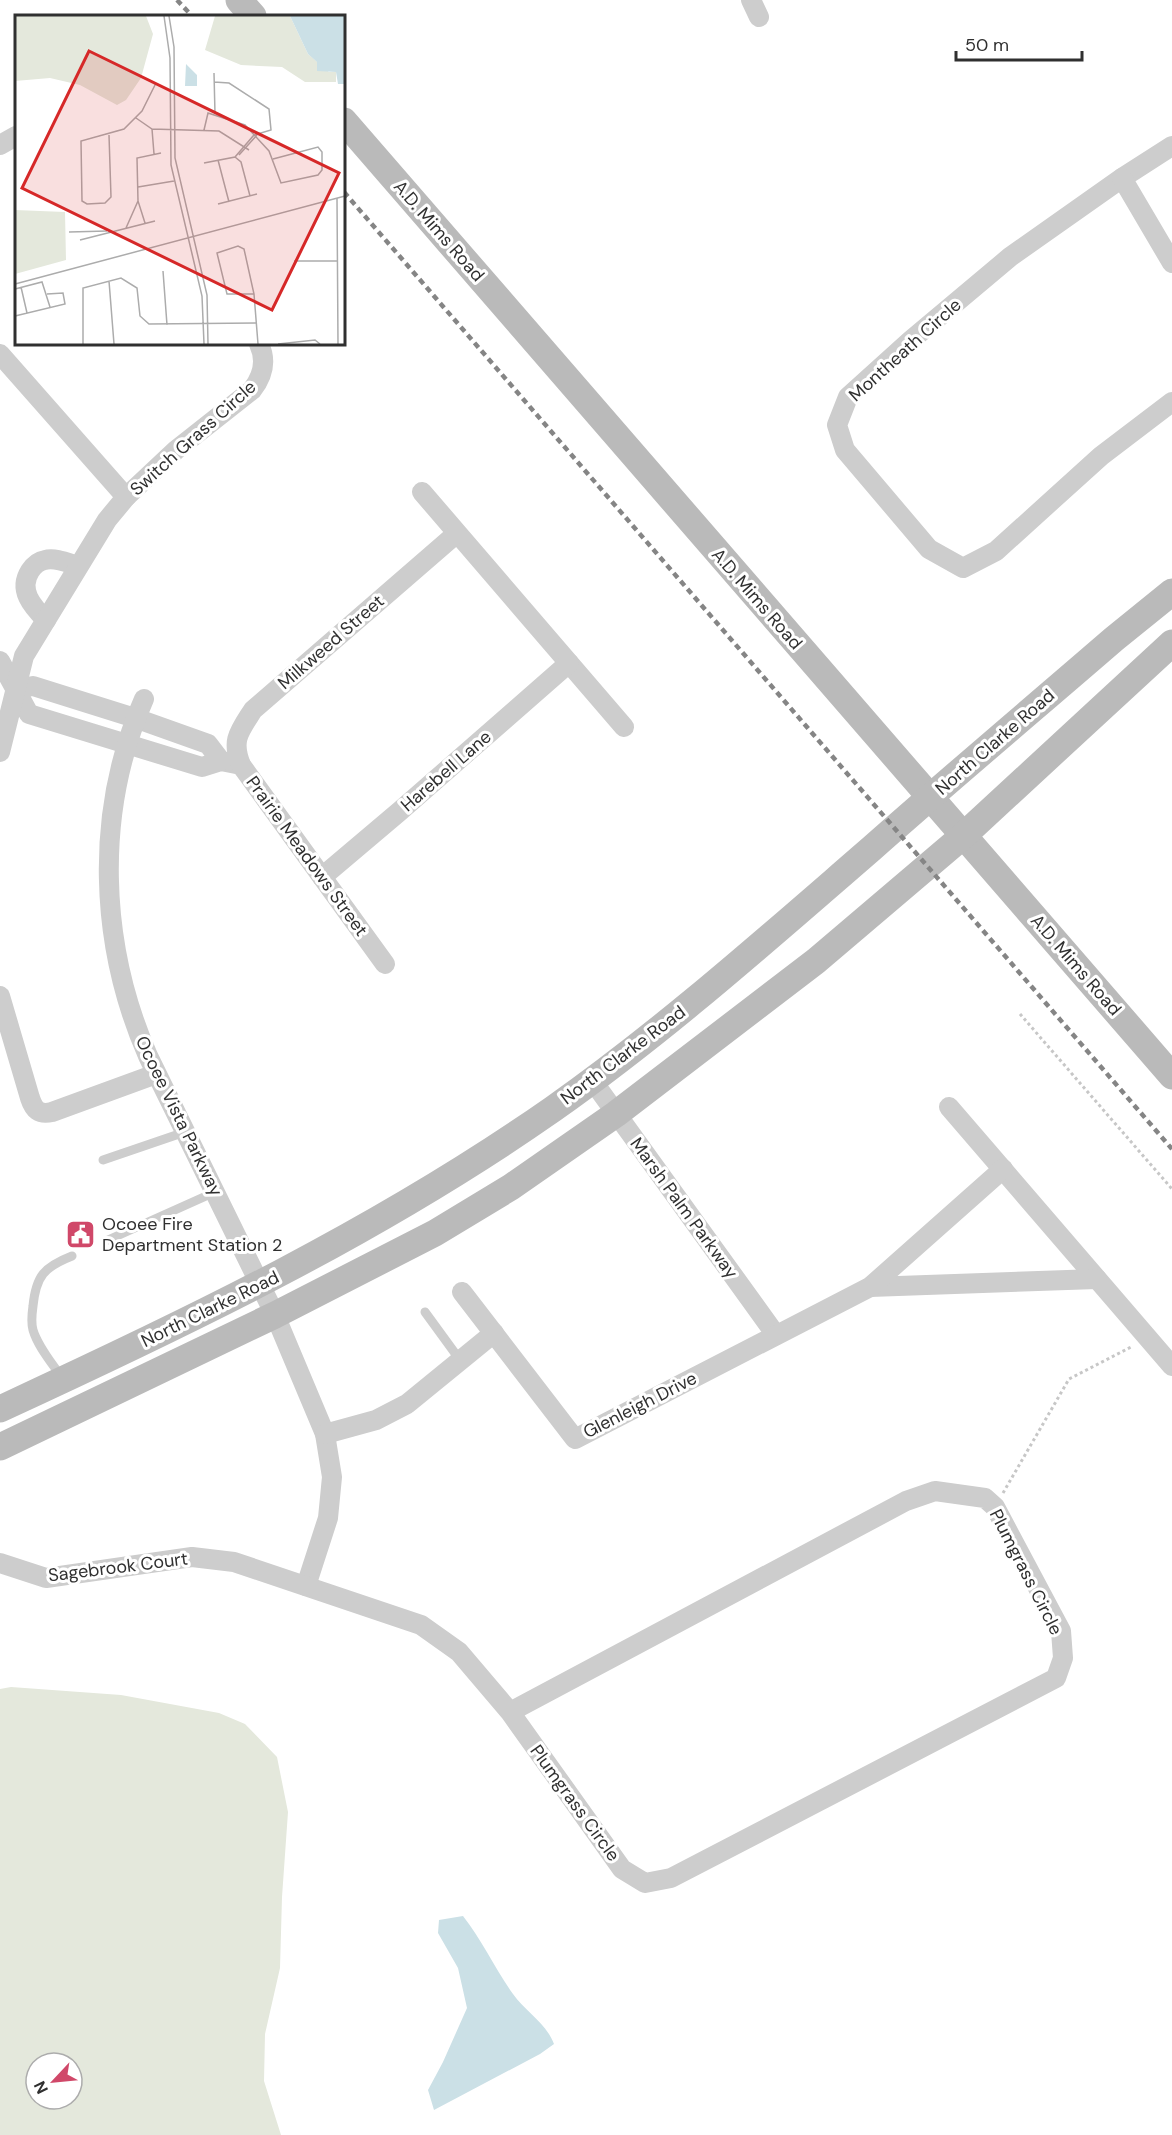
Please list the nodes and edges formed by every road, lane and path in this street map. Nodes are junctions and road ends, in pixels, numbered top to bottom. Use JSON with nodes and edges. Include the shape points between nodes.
{"nodes":[{"id":1,"x":239,"y":0,"type":"edge"},
{"id":2,"x":252,"y":15,"type":"edge"},
{"id":3,"x":345,"y":122,"type":"edge"},
{"id":4,"x":15,"y":137,"type":"edge"},
{"id":5,"x":0,"y":145,"type":"edge"},
{"id":6,"x":1172,"y":146,"type":"edge"},
{"id":7,"x":1122,"y":178,"type":"junction"},
{"id":8,"x":1172,"y":263,"type":"edge"},
{"id":9,"x":259,"y":345,"type":"edge"},
{"id":10,"x":0,"y":354,"type":"edge"},
{"id":11,"x":1172,"y":402,"type":"edge"},
{"id":12,"x":422,"y":492,"type":"dead end"},
{"id":13,"x":126,"y":497,"type":"junction"},
{"id":14,"x":456,"y":534,"type":"junction"},
{"id":15,"x":78,"y":566,"type":"junction"},
{"id":16,"x":1172,"y":592,"type":"edge"},
{"id":17,"x":46,"y":620,"type":"junction"},
{"id":18,"x":1172,"y":643,"type":"edge"},
{"id":19,"x":0,"y":661,"type":"edge"},
{"id":20,"x":569,"y":663,"type":"junction"},
{"id":21,"x":16,"y":689,"type":"junction"},
{"id":22,"x":144,"y":699,"type":"dead end"},
{"id":23,"x":135,"y":718,"type":"junction"},
{"id":24,"x":624,"y":727,"type":"dead end"},
{"id":25,"x":187,"y":737,"type":"junction"},
{"id":26,"x":128,"y":743,"type":"junction"},
{"id":27,"x":0,"y":752,"type":"edge"},
{"id":28,"x":180,"y":760,"type":"junction"},
{"id":29,"x":221,"y":761,"type":"junction"},
{"id":30,"x":241,"y":765,"type":"junction"},
{"id":31,"x":930,"y":798,"type":"junction"},
{"id":32,"x":963,"y":836,"type":"junction"},
{"id":33,"x":322,"y":877,"type":"junction"},
{"id":34,"x":385,"y":964,"type":"dead end"},
{"id":35,"x":0,"y":996,"type":"edge"},
{"id":36,"x":1020,"y":1014,"type":"dead end"},
{"id":37,"x":7,"y":1054,"type":"edge"},
{"id":38,"x":156,"y":1074,"type":"junction"},
{"id":39,"x":1172,"y":1076,"type":"edge"},
{"id":40,"x":592,"y":1080,"type":"junction"},
{"id":41,"x":948,"y":1107,"type":"dead end"},
{"id":42,"x":616,"y":1114,"type":"junction"},
{"id":43,"x":185,"y":1132,"type":"junction"},
{"id":44,"x":103,"y":1160,"type":"dead end"},
{"id":45,"x":1003,"y":1169,"type":"junction"},
{"id":46,"x":1172,"y":1189,"type":"edge"},
{"id":47,"x":215,"y":1192,"type":"junction"},
{"id":48,"x":108,"y":1240,"type":"dead end"},
{"id":49,"x":72,"y":1256,"type":"dead end"},
{"id":50,"x":1097,"y":1279,"type":"junction"},
{"id":51,"x":261,"y":1284,"type":"junction"},
{"id":52,"x":870,"y":1287,"type":"junction"},
{"id":53,"x":462,"y":1292,"type":"dead end"},
{"id":54,"x":425,"y":1312,"type":"dead end"},
{"id":55,"x":276,"y":1315,"type":"junction"},
{"id":56,"x":494,"y":1333,"type":"junction"},
{"id":57,"x":776,"y":1335,"type":"junction"},
{"id":58,"x":1141,"y":1344,"type":"junction"},
{"id":59,"x":460,"y":1360,"type":"junction"},
{"id":60,"x":1172,"y":1366,"type":"edge"},
{"id":61,"x":63,"y":1380,"type":"junction"},
{"id":62,"x":1172,"y":1383,"type":"edge"},
{"id":63,"x":0,"y":1409,"type":"edge"},
{"id":64,"x":325,"y":1434,"type":"junction"},
{"id":65,"x":0,"y":1447,"type":"edge"},
{"id":66,"x":995,"y":1507,"type":"junction"},
{"id":67,"x":0,"y":1563,"type":"edge"},
{"id":68,"x":306,"y":1586,"type":"junction"},
{"id":69,"x":510,"y":1712,"type":"junction"}],
"edges":[{"from":1,"to":2,"type":"street"},
{"from":3,"to":31,"type":"street","name":"A.D. Mims Road"},
{"from":4,"to":5,"type":"street"},
{"from":6,"to":7,"type":"street","name":"Montheath Circle"},
{"from":7,"to":8,"type":"street"},
{"from":7,"to":11,"type":"street","name":"Montheath Circle","via":[[1010,257],[910,341],[848,397],[837,425],[845,450],[929,549],[963,568],[996,550],[1101,456]]},
{"from":9,"to":13,"type":"street","name":"Switch Grass Circle","via":[[264,362],[261,378],[252,390],[176,450]]},
{"from":10,"to":13,"type":"street","name":"Switch Grass Circle"},
{"from":12,"to":14,"type":"street"},
{"from":13,"to":15,"type":"street","name":"Switch Grass Circle"},
{"from":14,"to":20,"type":"street"},
{"from":14,"to":30,"type":"street","name":"Milkweed Street","via":[[253,710],[235,744]]},
{"from":15,"to":17,"type":"street","name":"Switch Grass Circle"},
{"from":15,"to":17,"type":"street","via":[[47,559],[35,564],[28,574],[26,591],[34,608]]},
{"from":16,"to":31,"type":"street","name":"North Clarke Road"},
{"from":17,"to":21,"type":"street","name":"Switch Grass Circle","via":[[24,656]]},
{"from":18,"to":32,"type":"street","name":"North Clarke Road"},
{"from":19,"to":21,"type":"street","name":"Prairie Meadows Street"},
{"from":20,"to":24,"type":"street"},
{"from":20,"to":33,"type":"street","name":"Harebell Lane"},
{"from":21,"to":23,"type":"street","via":[[33,686]]},
{"from":21,"to":26,"type":"street","name":"Prairie Meadows Street","via":[[29,714]]},
{"from":21,"to":27,"type":"street","name":"Switch Grass Circle"},
{"from":22,"to":23,"type":"street","name":"Ocoee Vista Parkway"},
{"from":23,"to":25,"type":"street"},
{"from":23,"to":26,"type":"street","name":"Ocoee Vista Parkway"},
{"from":25,"to":28,"type":"street"},
{"from":25,"to":29,"type":"street","via":[[208,744]]},
{"from":26,"to":28,"type":"street","name":"Prairie Meadows Street"},
{"from":26,"to":38,"type":"street","name":"Ocoee Vista Parkway","via":[[112,808],[111,915],[124,990]]},
{"from":28,"to":29,"type":"street","name":"Prairie Meadows Street","via":[[202,767]]},
{"from":29,"to":30,"type":"street","name":"Prairie Meadows Street"},
{"from":30,"to":33,"type":"street","name":"Prairie Meadows Street"},
{"from":31,"to":32,"type":"street","name":"A.D. Mims Road"},
{"from":31,"to":40,"type":"street","name":"North Clarke Road","via":[[714,985]]},
{"from":32,"to":39,"type":"street","name":"A.D. Mims Road"},
{"from":32,"to":42,"type":"street","name":"North Clarke Road","via":[[816,961]]},
{"from":33,"to":34,"type":"street","name":"Prairie Meadows Street"},
{"from":35,"to":37,"type":"street"},
{"from":36,"to":46,"type":"path"},
{"from":37,"to":38,"type":"street","via":[[32,1105],[40,1113]]},
{"from":38,"to":43,"type":"street","name":"Ocoee Vista Parkway"},
{"from":40,"to":42,"type":"street","name":"Marsh Palm Parkway"},
{"from":40,"to":51,"type":"street","name":"North Clarke Road","via":[[447,1179]]},
{"from":41,"to":45,"type":"street"},
{"from":42,"to":55,"type":"street","name":"North Clarke Road","via":[[511,1187],[435,1233]]},
{"from":42,"to":57,"type":"street","name":"Marsh Palm Parkway"},
{"from":43,"to":44,"type":"lane"},
{"from":43,"to":47,"type":"street","name":"Ocoee Vista Parkway"},
{"from":45,"to":50,"type":"street"},
{"from":45,"to":52,"type":"street","name":"Glenleigh Drive"},
{"from":47,"to":48,"type":"lane"},
{"from":47,"to":51,"type":"street","name":"Ocoee Vista Parkway"},
{"from":49,"to":61,"type":"lane","via":[[44,1270],[34,1288],[32,1312],[32,1329]]},
{"from":50,"to":52,"type":"street","name":"Glenleigh Drive"},
{"from":50,"to":58,"type":"street"},
{"from":51,"to":55,"type":"street","name":"Ocoee Vista Parkway"},
{"from":51,"to":61,"type":"street","name":"North Clarke Road"},
{"from":52,"to":57,"type":"street","name":"Glenleigh Drive"},
{"from":53,"to":56,"type":"street","name":"Glenleigh Drive"},
{"from":54,"to":59,"type":"lane"},
{"from":55,"to":64,"type":"street","name":"Ocoee Vista Parkway"},
{"from":55,"to":65,"type":"street","name":"North Clarke Road"},
{"from":56,"to":57,"type":"street","name":"Glenleigh Drive","via":[[575,1439]]},
{"from":56,"to":59,"type":"street"},
{"from":58,"to":60,"type":"street"},
{"from":58,"to":62,"type":"street"},
{"from":58,"to":66,"type":"path","via":[[1069,1379]]},
{"from":59,"to":64,"type":"street","via":[[407,1404],[376,1420]]},
{"from":61,"to":63,"type":"street","name":"North Clarke Road"},
{"from":64,"to":68,"type":"street","name":"Ocoee Vista Parkway","via":[[332,1477],[328,1518]]},
{"from":66,"to":69,"type":"street","name":"Plumgrass Circle","via":[[986,1498],[935,1491],[906,1501]]},
{"from":66,"to":69,"type":"street","name":"Plumgrass Circle","via":[[1061,1631],[1063,1658],[1056,1678],[671,1878],[645,1883],[622,1869]]},
{"from":67,"to":68,"type":"street","name":"Sagebrook Court","via":[[45,1578],[192,1557],[234,1562]]},
{"from":68,"to":69,"type":"street","name":"Plumgrass Circle","via":[[421,1625],[459,1652]]}]}
